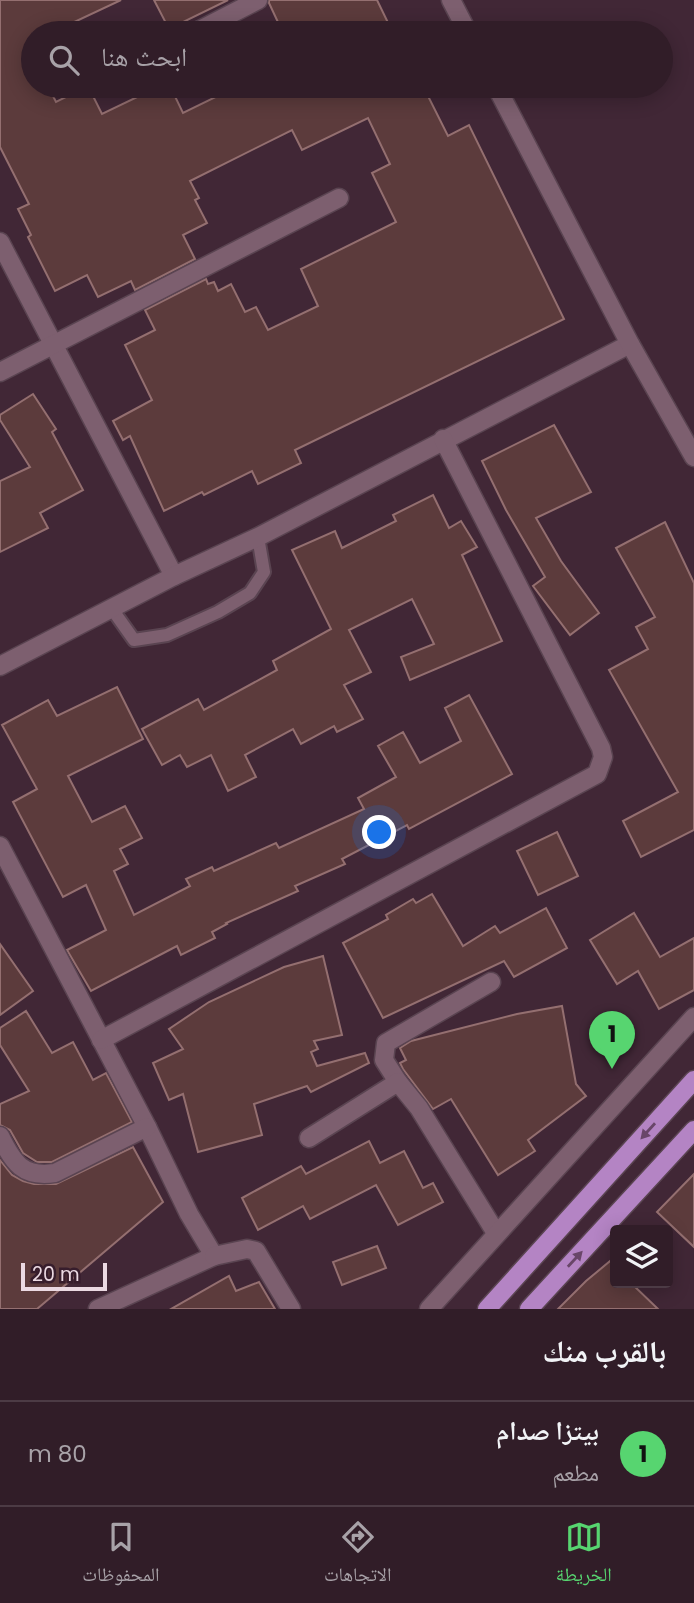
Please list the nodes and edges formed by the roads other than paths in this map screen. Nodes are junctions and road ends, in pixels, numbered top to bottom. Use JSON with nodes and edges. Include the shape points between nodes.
{"nodes":[{"id":1,"x":258,"y":0,"type":"edge"},
{"id":2,"x":451,"y":0,"type":"edge"},
{"id":3,"x":217,"y":21,"type":"edge"},
{"id":4,"x":462,"y":21,"type":"edge"},
{"id":5,"x":502,"y":98,"type":"edge"},
{"id":6,"x":339,"y":198,"type":"dead end"},
{"id":7,"x":0,"y":242,"type":"edge"},
{"id":8,"x":630,"y":344,"type":"junction"},
{"id":9,"x":52,"y":345,"type":"junction"},
{"id":10,"x":0,"y":372,"type":"edge"},
{"id":11,"x":443,"y":439,"type":"junction"},
{"id":12,"x":694,"y":457,"type":"edge"},
{"id":13,"x":258,"y":537,"type":"junction"},
{"id":14,"x":174,"y":576,"type":"junction"},
{"id":15,"x":112,"y":609,"type":"junction"},
{"id":16,"x":0,"y":666,"type":"edge"},
{"id":17,"x":0,"y":848,"type":"edge"},
{"id":18,"x":491,"y":982,"type":"dead end"},
{"id":19,"x":694,"y":1017,"type":"edge"},
{"id":20,"x":102,"y":1040,"type":"junction"},
{"id":21,"x":694,"y":1080,"type":"edge"},
{"id":22,"x":398,"y":1082,"type":"junction"},
{"id":23,"x":147,"y":1127,"type":"junction"},
{"id":24,"x":694,"y":1130,"type":"edge"},
{"id":25,"x":0,"y":1136,"type":"edge"},
{"id":26,"x":309,"y":1138,"type":"dead end"},
{"id":27,"x":496,"y":1233,"type":"junction"},
{"id":28,"x":214,"y":1256,"type":"junction"},
{"id":29,"x":98,"y":1309,"type":"edge"},
{"id":30,"x":291,"y":1309,"type":"edge"},
{"id":31,"x":429,"y":1309,"type":"edge"},
{"id":32,"x":487,"y":1309,"type":"edge"},
{"id":33,"x":529,"y":1309,"type":"edge"}],
"edges":[{"from":1,"to":3,"type":"street"},
{"from":2,"to":4,"type":"street"},
{"from":5,"to":8,"type":"street"},
{"from":6,"to":9,"type":"street"},
{"from":7,"to":9,"type":"street"},
{"from":8,"to":11,"type":"street"},
{"from":8,"to":12,"type":"street"},
{"from":9,"to":10,"type":"street"},
{"from":9,"to":14,"type":"street"},
{"from":11,"to":13,"type":"street"},
{"from":11,"to":20,"type":"street","via":[[601,748],[597,775]]},
{"from":13,"to":14,"type":"street"},
{"from":13,"to":15,"type":"lane","via":[[264,572],[250,593],[218,612],[167,635],[134,640]]},
{"from":14,"to":15,"type":"street"},
{"from":15,"to":16,"type":"street"},
{"from":17,"to":20,"type":"street"},
{"from":18,"to":22,"type":"street","via":[[386,1043],[384,1060]]},
{"from":19,"to":27,"type":"street"},
{"from":20,"to":23,"type":"street"},
{"from":21,"to":32,"type":"main road","one_way":true},
{"from":22,"to":26,"type":"street"},
{"from":22,"to":27,"type":"street"},
{"from":23,"to":25,"type":"street","via":[[43,1175],[15,1163]]},
{"from":23,"to":28,"type":"street"},
{"from":33,"to":24,"type":"main road","one_way":true},
{"from":27,"to":31,"type":"street"},
{"from":28,"to":29,"type":"street"},
{"from":28,"to":30,"type":"street","via":[[247,1248],[256,1251]]}]}
